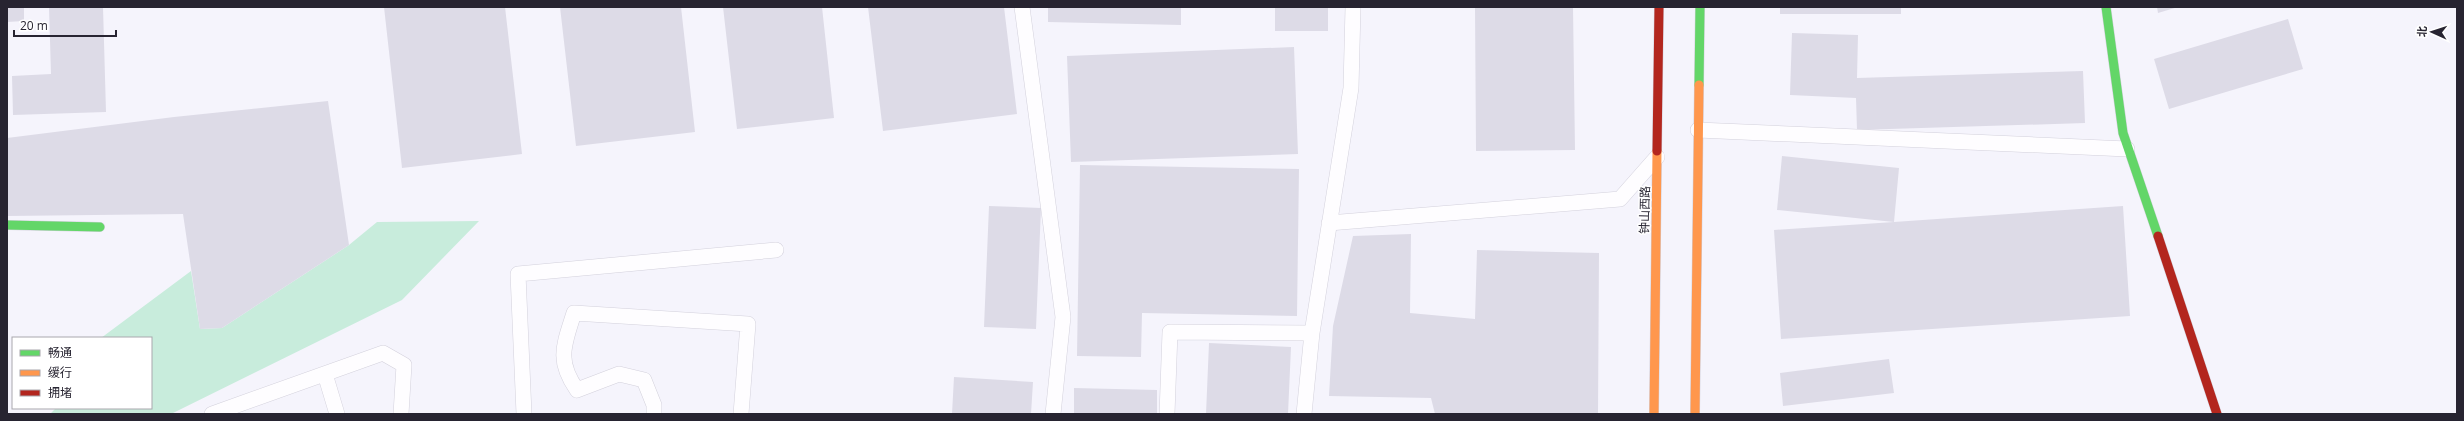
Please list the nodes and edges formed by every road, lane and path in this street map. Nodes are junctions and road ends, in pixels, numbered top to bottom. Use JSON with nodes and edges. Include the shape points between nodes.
{"nodes":[{"id":1,"x":1022,"y":7,"type":"edge"},
{"id":2,"x":1353,"y":7,"type":"edge"},
{"id":3,"x":1659,"y":7,"type":"edge"},
{"id":4,"x":1700,"y":7,"type":"edge"},
{"id":5,"x":2106,"y":7,"type":"edge"},
{"id":6,"x":1698,"y":130,"type":"junction"},
{"id":7,"x":2127,"y":149,"type":"junction"},
{"id":8,"x":1657,"y":157,"type":"junction"},
{"id":9,"x":1329,"y":223,"type":"junction"},
{"id":10,"x":7,"y":225,"type":"edge"},
{"id":11,"x":100,"y":227,"type":"dead end"},
{"id":12,"x":776,"y":250,"type":"dead end"},
{"id":13,"x":1312,"y":334,"type":"junction"},
{"id":14,"x":325,"y":374,"type":"junction"},
{"id":15,"x":212,"y":414,"type":"edge"},
{"id":16,"x":337,"y":414,"type":"edge"},
{"id":17,"x":401,"y":414,"type":"edge"},
{"id":18,"x":524,"y":414,"type":"edge"},
{"id":19,"x":654,"y":414,"type":"edge"},
{"id":20,"x":741,"y":414,"type":"edge"},
{"id":21,"x":1054,"y":414,"type":"edge"},
{"id":22,"x":1167,"y":414,"type":"edge"},
{"id":23,"x":1304,"y":414,"type":"edge"},
{"id":24,"x":1654,"y":414,"type":"edge"},
{"id":25,"x":1695,"y":414,"type":"edge"},
{"id":26,"x":2217,"y":414,"type":"edge"}],
"edges":[{"from":1,"to":21,"type":"lane","via":[[1063,317]]},
{"from":2,"to":9,"type":"lane","via":[[1351,88]]},
{"from":3,"to":8,"type":"main road","name":"钟山西路"},
{"from":4,"to":6,"type":"main road"},
{"from":5,"to":7,"type":"main road"},
{"from":6,"to":7,"type":"lane"},
{"from":6,"to":25,"type":"main road"},
{"from":7,"to":26,"type":"main road"},
{"from":8,"to":9,"type":"lane","via":[[1620,199]]},
{"from":8,"to":24,"type":"main road","name":"钟山西路"},
{"from":9,"to":13,"type":"lane"},
{"from":10,"to":11,"type":"main road"},
{"from":12,"to":18,"type":"lane","via":[[518,274]]},
{"from":13,"to":22,"type":"lane","via":[[1170,332]]},
{"from":13,"to":23,"type":"lane"},
{"from":14,"to":15,"type":"lane"},
{"from":14,"to":16,"type":"lane"},
{"from":14,"to":17,"type":"lane","via":[[383,353],[404,365]]},
{"from":19,"to":20,"type":"lane","via":[[654,405],[644,380],[619,374],[577,390],[568,377],[562,350],[574,314],[748,324]]}]}
